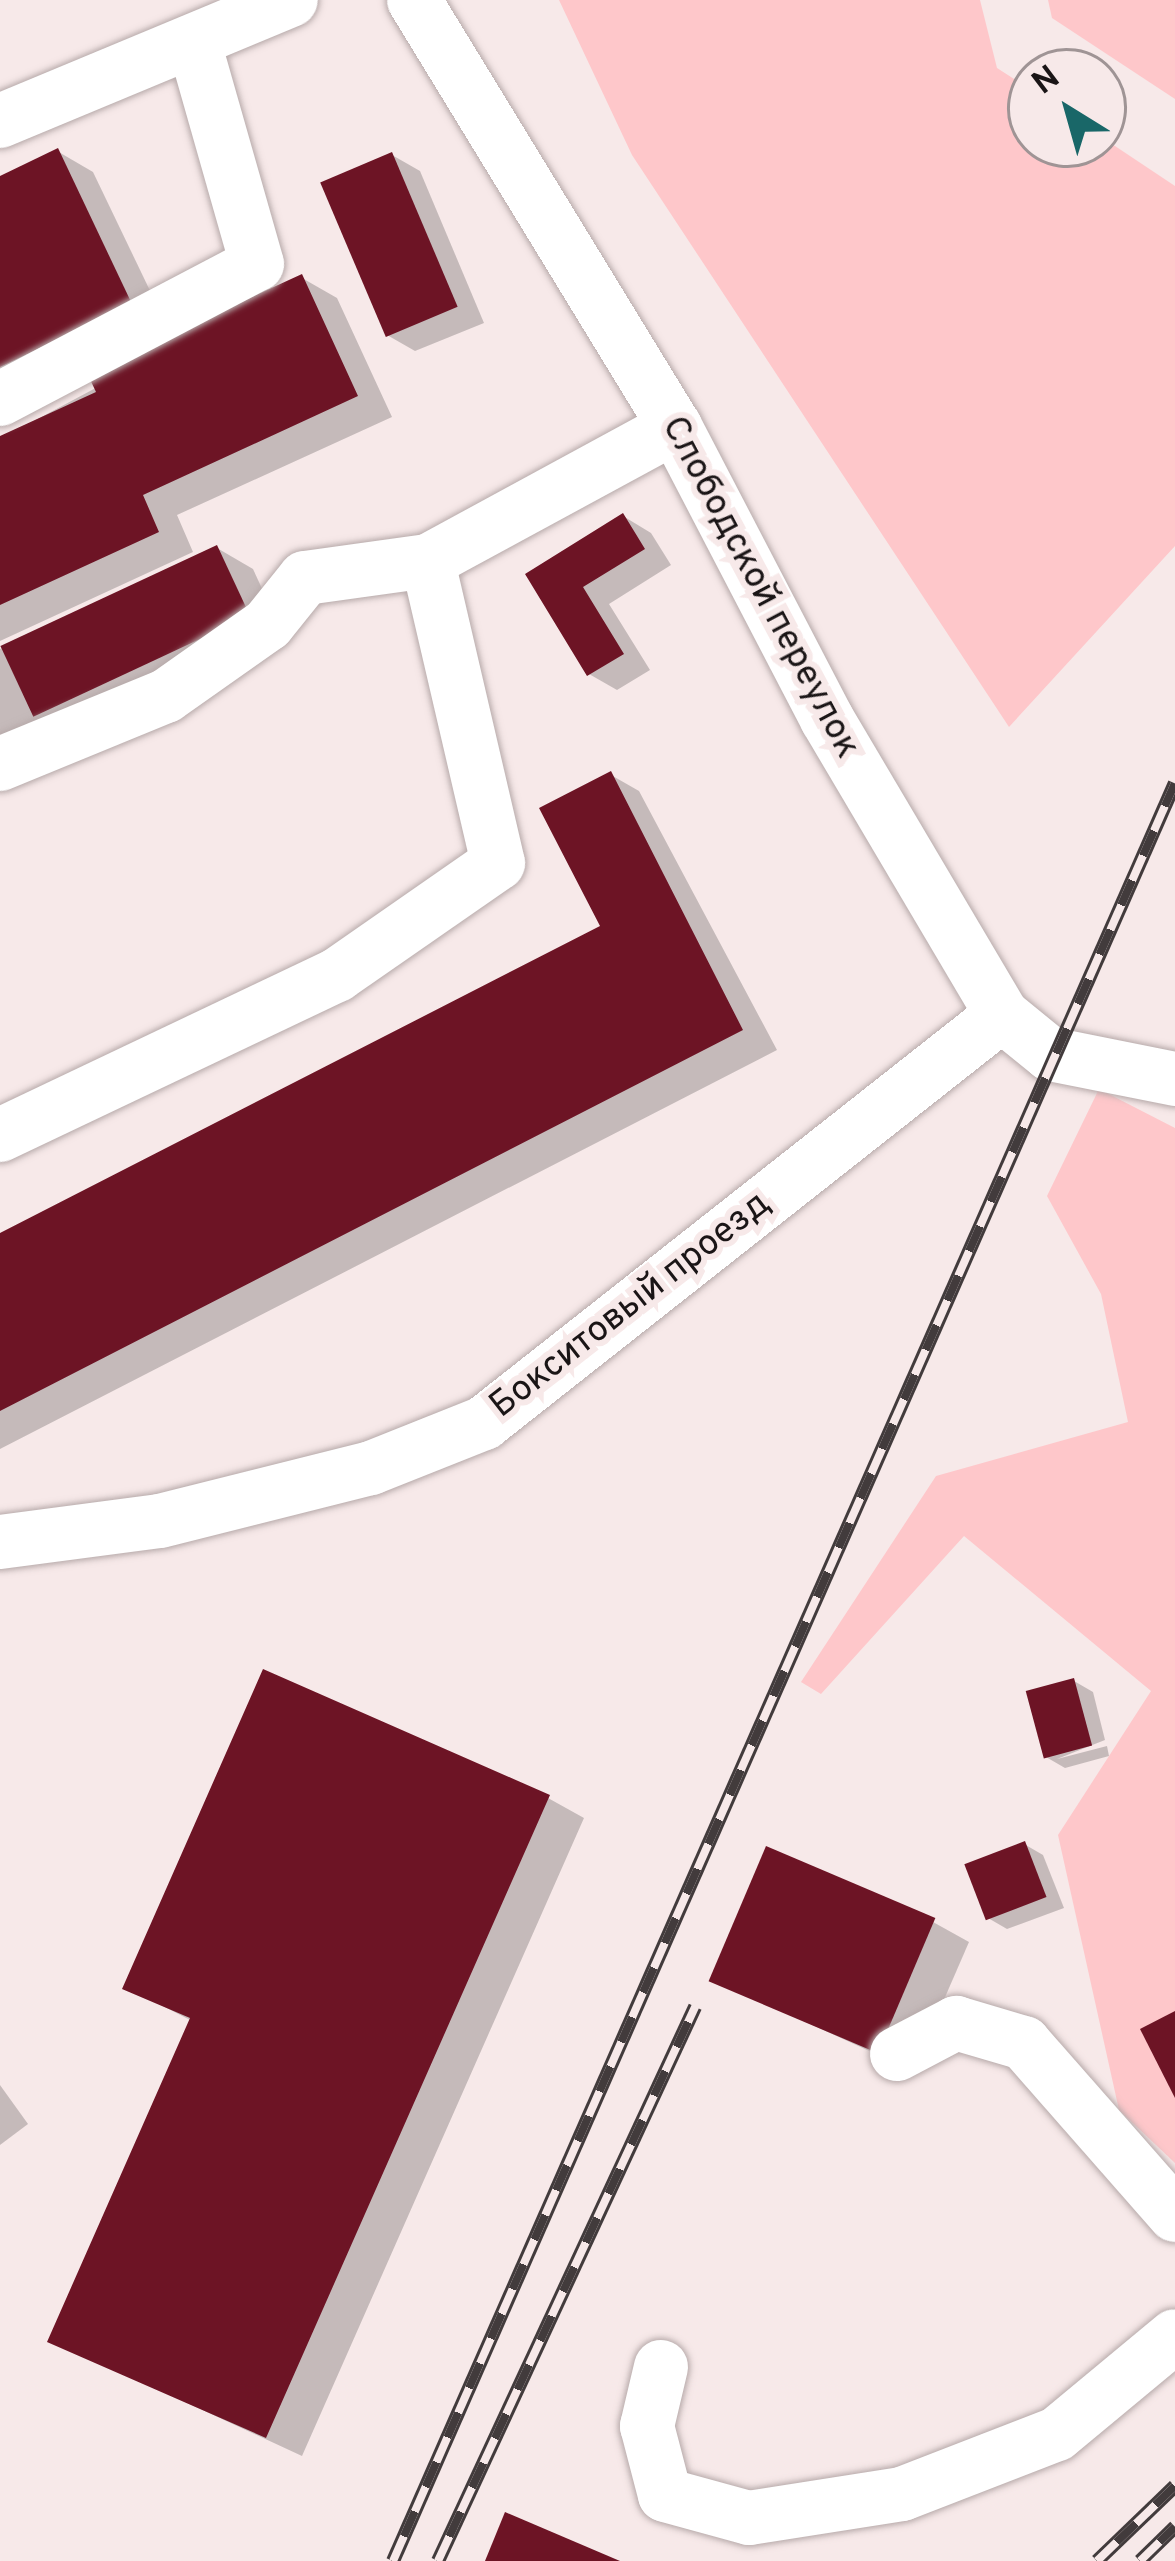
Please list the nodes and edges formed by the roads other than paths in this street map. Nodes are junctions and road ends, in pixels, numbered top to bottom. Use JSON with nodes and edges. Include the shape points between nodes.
{"nodes":[{"id":1,"x":291,"y":0,"type":"edge"},
{"id":2,"x":414,"y":0,"type":"edge"},
{"id":3,"x":195,"y":47,"type":"junction"},
{"id":4,"x":0,"y":121,"type":"edge"},
{"id":5,"x":0,"y":399,"type":"edge"},
{"id":6,"x":674,"y":427,"type":"junction"},
{"id":7,"x":428,"y":561,"type":"junction"},
{"id":8,"x":0,"y":764,"type":"edge"},
{"id":9,"x":1002,"y":1015,"type":"junction"},
{"id":10,"x":1175,"y":1078,"type":"edge"},
{"id":11,"x":0,"y":1136,"type":"edge"},
{"id":12,"x":0,"y":1542,"type":"edge"},
{"id":13,"x":897,"y":2054,"type":"dead end"},
{"id":14,"x":1175,"y":2215,"type":"edge"},
{"id":15,"x":1175,"y":2336,"type":"edge"},
{"id":16,"x":661,"y":2367,"type":"dead end"}],
"edges":[{"from":1,"to":3,"type":"street"},
{"from":2,"to":6,"type":"street","name":"Слободской переулок"},
{"from":3,"to":4,"type":"street"},
{"from":3,"to":5,"type":"street","via":[[257,264]]},
{"from":6,"to":7,"type":"street"},
{"from":6,"to":9,"type":"street","name":"Слободской переулок","via":[[827,718]]},
{"from":7,"to":8,"type":"street","via":[[304,578],[268,624],[166,696]]},
{"from":7,"to":11,"type":"street","via":[[498,863],[337,975]]},
{"from":9,"to":10,"type":"street","name":"Слободской переулок","via":[[1050,1054]]},
{"from":9,"to":12,"type":"street","name":"Бокситовый проезд","via":[[484,1423],[371,1468],[181,1516]]},
{"from":13,"to":14,"type":"street","via":[[956,2023],[1024,2043]]},
{"from":15,"to":16,"type":"street","via":[[1057,2434],[902,2494],[748,2518],[665,2495],[647,2426]]}]}
